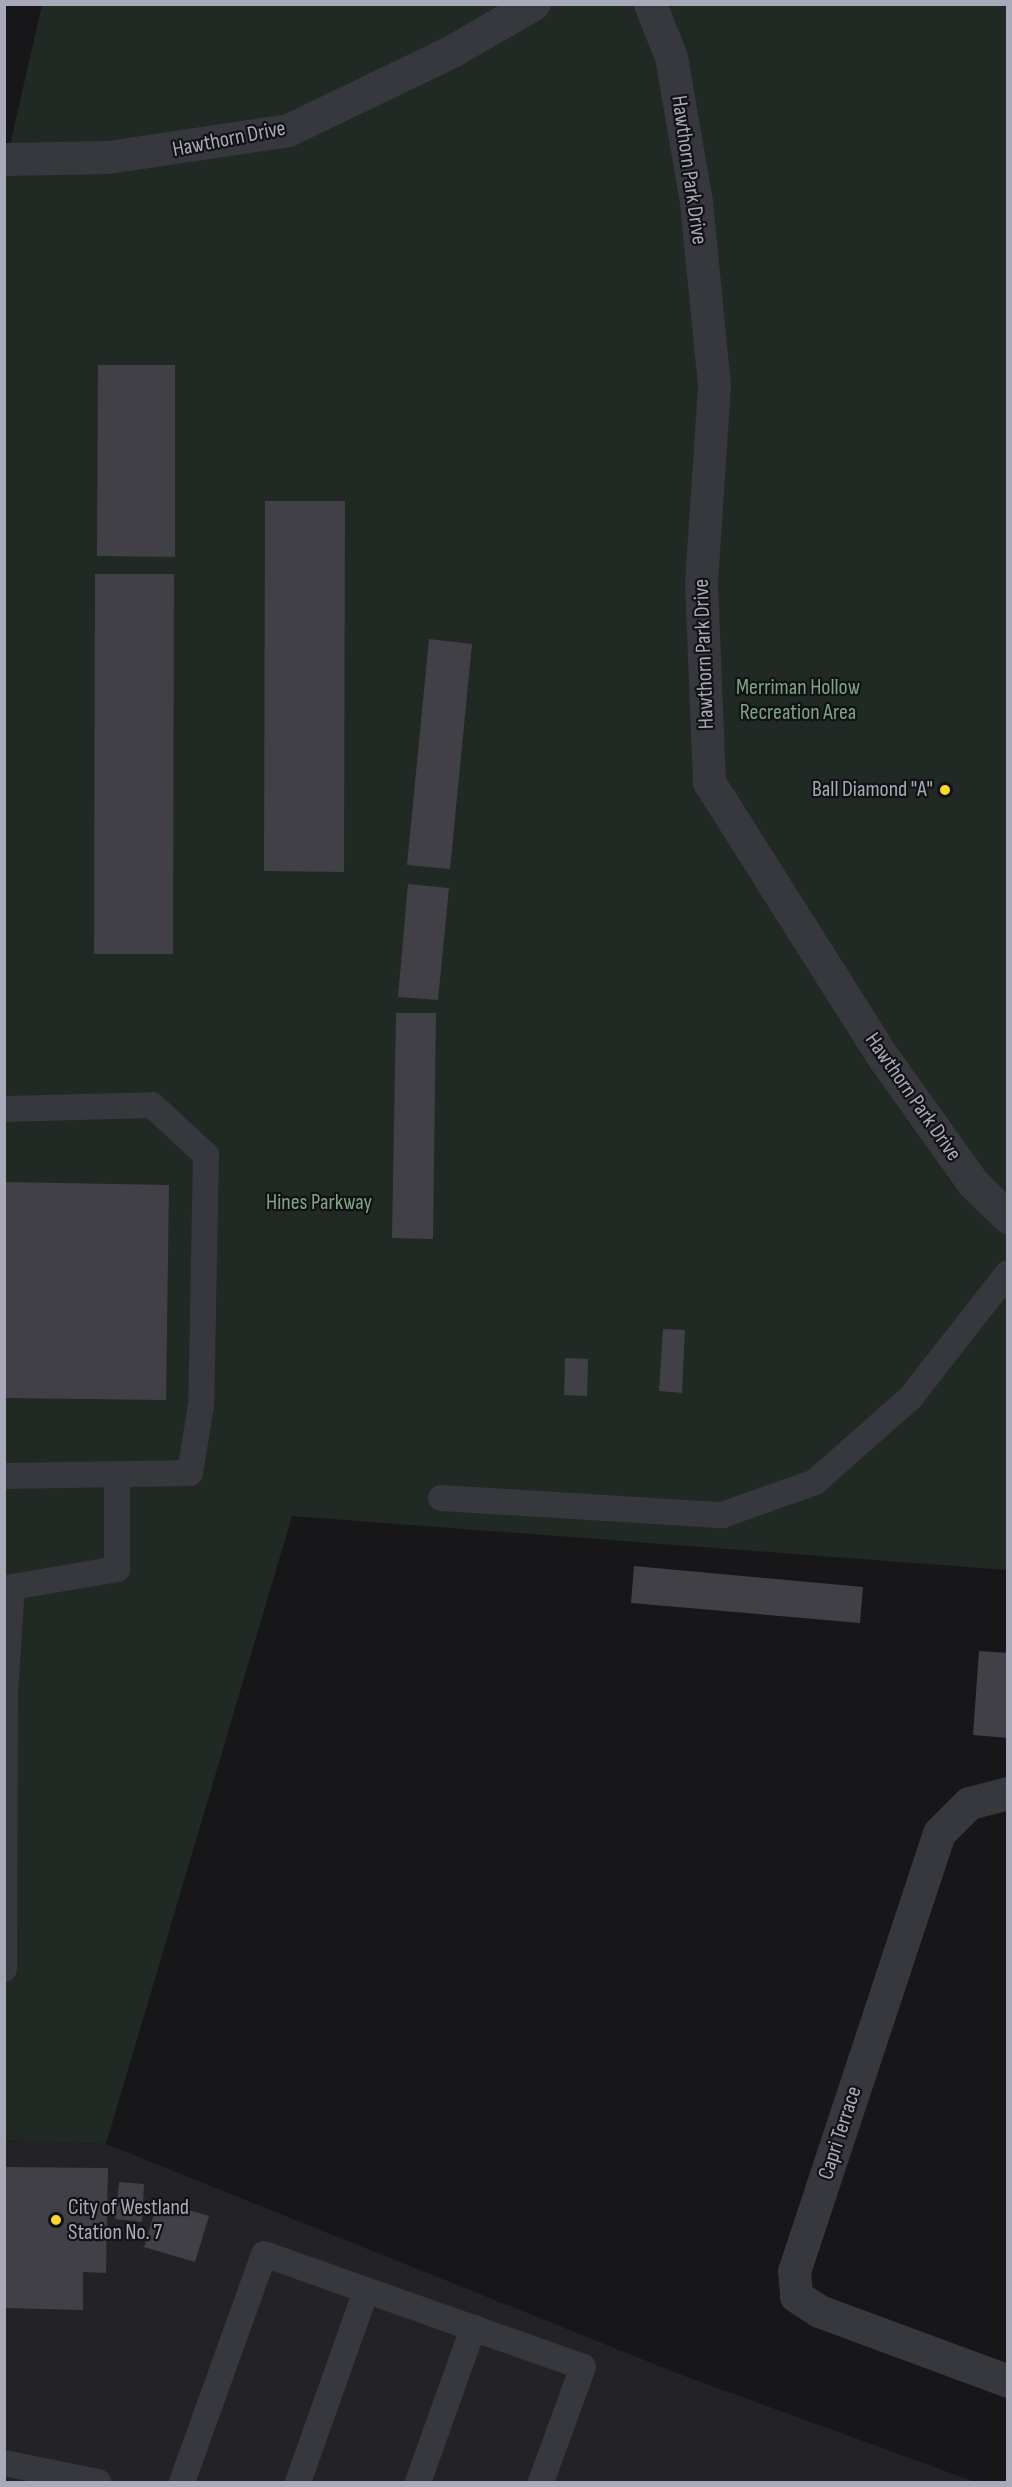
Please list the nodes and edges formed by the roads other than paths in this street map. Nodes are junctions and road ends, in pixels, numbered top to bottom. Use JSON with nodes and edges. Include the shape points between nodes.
{"nodes":[{"id":1,"x":533,"y":4,"type":"edge"},
{"id":2,"x":650,"y":4,"type":"edge"},
{"id":3,"x":4,"y":159,"type":"edge"},
{"id":4,"x":4,"y":1109,"type":"edge"},
{"id":5,"x":1008,"y":1217,"type":"edge"},
{"id":6,"x":1008,"y":1273,"type":"edge"},
{"id":7,"x":117,"y":1474,"type":"junction"},
{"id":8,"x":4,"y":1476,"type":"edge"},
{"id":9,"x":441,"y":1498,"type":"dead end"},
{"id":10,"x":1008,"y":1793,"type":"edge"},
{"id":11,"x":6,"y":1969,"type":"edge"},
{"id":12,"x":366,"y":2291,"type":"junction"},
{"id":13,"x":473,"y":2328,"type":"junction"},
{"id":14,"x":1008,"y":2381,"type":"edge"},
{"id":15,"x":16,"y":2471,"type":"edge"},
{"id":16,"x":98,"y":2482,"type":"edge"},
{"id":17,"x":182,"y":2482,"type":"edge"},
{"id":18,"x":298,"y":2482,"type":"edge"},
{"id":19,"x":418,"y":2482,"type":"edge"},
{"id":20,"x":541,"y":2482,"type":"edge"}],
"edges":[{"from":1,"to":3,"type":"street","name":"Hawthorn Drive","via":[[452,51],[288,130],[108,157]]},
{"from":2,"to":5,"type":"street","name":"Hawthorn Park Drive","via":[[671,57],[696,202],[714,386],[701,583],[709,782],[883,1057],[974,1183]]},
{"from":4,"to":7,"type":"lane","via":[[152,1105],[206,1155],[201,1405],[190,1473]]},
{"from":6,"to":9,"type":"lane","via":[[911,1397],[815,1482],[722,1515]]},
{"from":7,"to":8,"type":"lane"},
{"from":7,"to":11,"type":"lane","via":[[117,1569],[12,1587],[5,1692]]},
{"from":10,"to":14,"type":"street","name":"Capri Terrace","via":[[969,1803],[939,1833],[794,2271],[796,2296],[819,2311]]},
{"from":12,"to":13,"type":"lane"},
{"from":12,"to":17,"type":"lane","via":[[264,2254]]},
{"from":12,"to":18,"type":"lane"},
{"from":13,"to":19,"type":"lane"},
{"from":13,"to":20,"type":"lane","via":[[583,2367]]},
{"from":15,"to":16,"type":"lane"}]}
